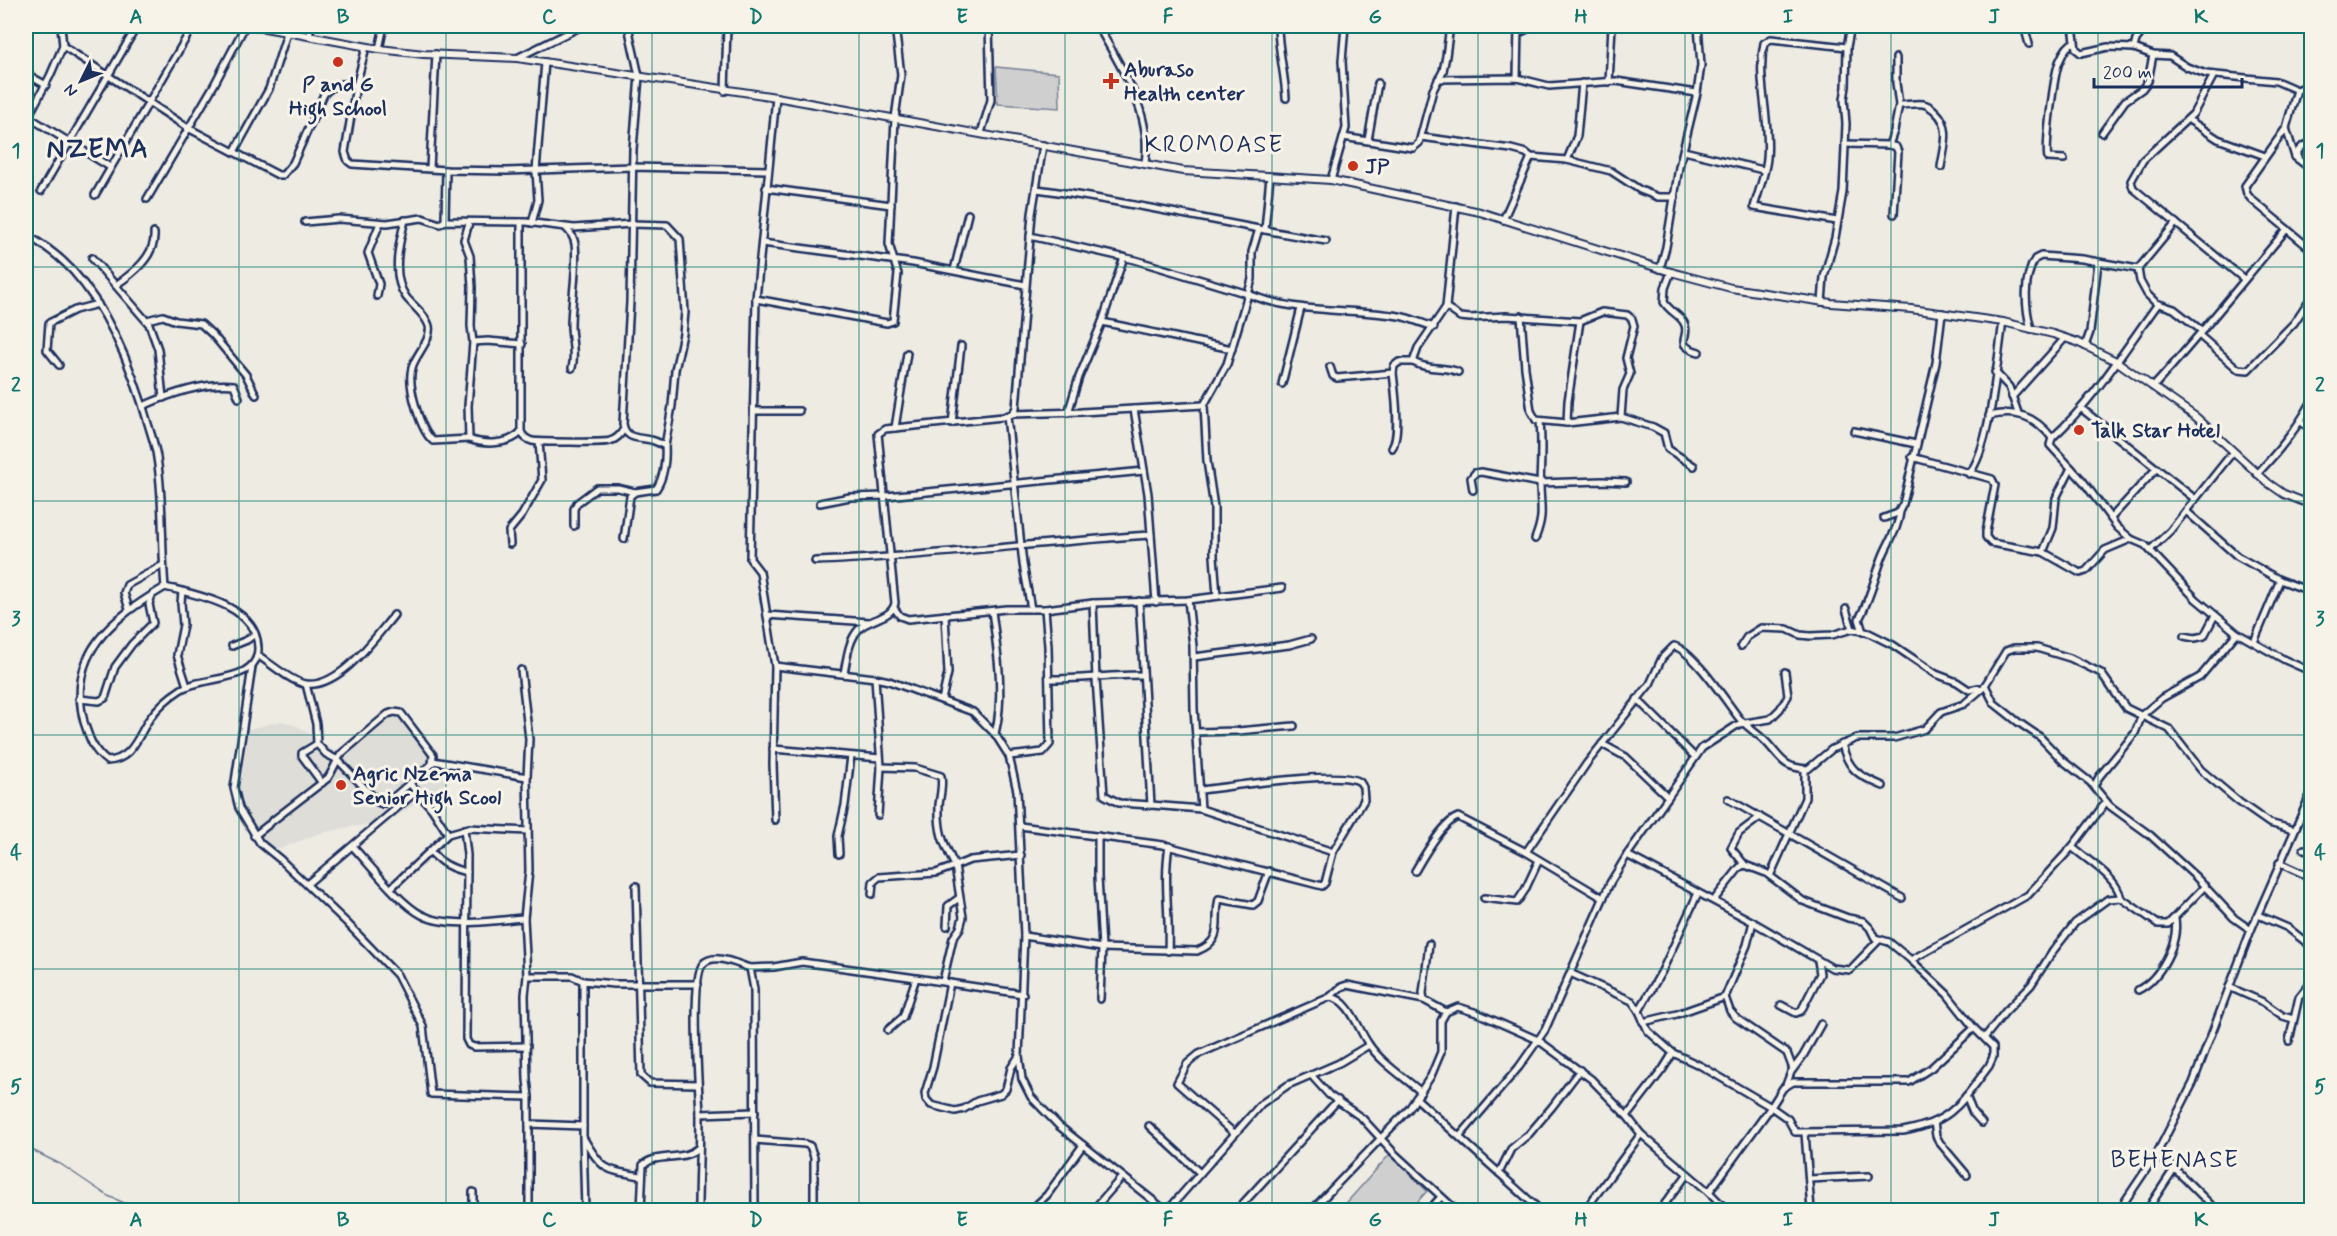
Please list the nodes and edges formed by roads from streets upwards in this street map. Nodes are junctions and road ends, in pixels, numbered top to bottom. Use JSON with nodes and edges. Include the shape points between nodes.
{"nodes":[{"id":1,"x":61,"y":26,"type":"edge"},
{"id":2,"x":137,"y":26,"type":"edge"},
{"id":3,"x":193,"y":26,"type":"edge"},
{"id":4,"x":245,"y":26,"type":"edge"},
{"id":5,"x":254,"y":26,"type":"edge"},
{"id":6,"x":311,"y":26,"type":"edge"},
{"id":7,"x":384,"y":26,"type":"edge"},
{"id":8,"x":582,"y":26,"type":"edge"},
{"id":9,"x":628,"y":26,"type":"edge"},
{"id":10,"x":738,"y":26,"type":"edge"},
{"id":11,"x":895,"y":26,"type":"edge"},
{"id":12,"x":989,"y":26,"type":"edge"},
{"id":13,"x":1098,"y":26,"type":"edge"},
{"id":14,"x":1119,"y":26,"type":"edge"},
{"id":15,"x":1278,"y":26,"type":"edge"},
{"id":16,"x":1345,"y":26,"type":"edge"},
{"id":17,"x":1450,"y":26,"type":"edge"},
{"id":18,"x":1518,"y":26,"type":"edge"},
{"id":19,"x":1534,"y":26,"type":"edge"},
{"id":20,"x":1612,"y":26,"type":"edge"},
{"id":21,"x":1698,"y":26,"type":"edge"},
{"id":22,"x":1851,"y":26,"type":"edge"},
{"id":23,"x":2024,"y":26,"type":"edge"},
{"id":24,"x":2073,"y":26,"type":"edge"},
{"id":25,"x":2147,"y":26,"type":"edge"},
{"id":26,"x":2309,"y":26,"type":"edge"},
{"id":27,"x":727,"y":28,"type":"edge"},
{"id":28,"x":2284,"y":29,"type":"dead end"},
{"id":29,"x":1101,"y":32,"type":"junction"},
{"id":30,"x":287,"y":33,"type":"junction"},
{"id":31,"x":1519,"y":33,"type":"junction"},
{"id":32,"x":309,"y":36,"type":"junction"},
{"id":33,"x":2074,"y":42,"type":"junction"},
{"id":34,"x":2029,"y":44,"type":"dead end"},
{"id":35,"x":63,"y":46,"type":"junction"},
{"id":36,"x":366,"y":47,"type":"junction"},
{"id":37,"x":1847,"y":47,"type":"junction"},
{"id":38,"x":2134,"y":48,"type":"junction"},
{"id":39,"x":379,"y":49,"type":"junction"},
{"id":40,"x":436,"y":54,"type":"junction"},
{"id":41,"x":2153,"y":55,"type":"junction"},
{"id":42,"x":517,"y":58,"type":"junction"},
{"id":43,"x":1896,"y":58,"type":"dead end"},
{"id":44,"x":545,"y":62,"type":"junction"},
{"id":45,"x":26,"y":74,"type":"edge"},
{"id":46,"x":107,"y":75,"type":"junction"},
{"id":47,"x":2214,"y":75,"type":"junction"},
{"id":48,"x":639,"y":76,"type":"junction"},
{"id":49,"x":1517,"y":78,"type":"junction"},
{"id":50,"x":1438,"y":79,"type":"junction"},
{"id":51,"x":1609,"y":82,"type":"junction"},
{"id":52,"x":1378,"y":83,"type":"dead end"},
{"id":53,"x":1582,"y":83,"type":"junction"},
{"id":54,"x":2312,"y":84,"type":"edge"},
{"id":55,"x":46,"y":85,"type":"junction"},
{"id":56,"x":356,"y":86,"type":"junction"},
{"id":57,"x":2297,"y":90,"type":"junction"},
{"id":58,"x":725,"y":91,"type":"junction"},
{"id":59,"x":1697,"y":93,"type":"junction"},
{"id":60,"x":776,"y":98,"type":"junction"},
{"id":61,"x":1286,"y":98,"type":"dead end"},
{"id":62,"x":147,"y":103,"type":"junction"},
{"id":63,"x":1899,"y":105,"type":"junction"},
{"id":64,"x":26,"y":118,"type":"edge"},
{"id":65,"x":895,"y":118,"type":"junction"},
{"id":66,"x":2188,"y":120,"type":"junction"},
{"id":67,"x":188,"y":128,"type":"junction"},
{"id":68,"x":2286,"y":128,"type":"junction"},
{"id":69,"x":981,"y":133,"type":"junction"},
{"id":70,"x":2102,"y":133,"type":"dead end"},
{"id":71,"x":1343,"y":137,"type":"junction"},
{"id":72,"x":1421,"y":137,"type":"junction"},
{"id":73,"x":1368,"y":140,"type":"junction"},
{"id":74,"x":69,"y":142,"type":"junction"},
{"id":75,"x":2312,"y":142,"type":"edge"},
{"id":76,"x":1845,"y":144,"type":"junction"},
{"id":77,"x":1043,"y":145,"type":"junction"},
{"id":78,"x":1889,"y":146,"type":"junction"},
{"id":79,"x":1684,"y":151,"type":"junction"},
{"id":80,"x":234,"y":152,"type":"junction"},
{"id":81,"x":2265,"y":156,"type":"junction"},
{"id":82,"x":1531,"y":157,"type":"junction"},
{"id":83,"x":2064,"y":159,"type":"dead end"},
{"id":84,"x":2298,"y":159,"type":"junction"},
{"id":85,"x":1567,"y":160,"type":"junction"},
{"id":86,"x":1145,"y":163,"type":"junction"},
{"id":87,"x":110,"y":167,"type":"junction"},
{"id":88,"x":632,"y":167,"type":"junction"},
{"id":89,"x":1941,"y":167,"type":"dead end"},
{"id":90,"x":430,"y":168,"type":"junction"},
{"id":91,"x":446,"y":170,"type":"junction"},
{"id":92,"x":768,"y":170,"type":"junction"},
{"id":93,"x":1763,"y":170,"type":"junction"},
{"id":94,"x":2312,"y":170,"type":"edge"},
{"id":95,"x":536,"y":171,"type":"junction"},
{"id":96,"x":1270,"y":176,"type":"junction"},
{"id":97,"x":1331,"y":180,"type":"junction"},
{"id":98,"x":766,"y":188,"type":"junction"},
{"id":99,"x":1037,"y":189,"type":"junction"},
{"id":100,"x":41,"y":191,"type":"dead end"},
{"id":101,"x":95,"y":195,"type":"dead end"},
{"id":102,"x":1675,"y":197,"type":"junction"},
{"id":103,"x":147,"y":199,"type":"dead end"},
{"id":104,"x":891,"y":205,"type":"junction"},
{"id":105,"x":1456,"y":206,"type":"junction"},
{"id":106,"x":968,"y":214,"type":"dead end"},
{"id":107,"x":1894,"y":214,"type":"dead end"},
{"id":108,"x":405,"y":220,"type":"junction"},
{"id":109,"x":1503,"y":220,"type":"junction"},
{"id":110,"x":445,"y":221,"type":"junction"},
{"id":111,"x":1837,"y":221,"type":"junction"},
{"id":112,"x":306,"y":222,"type":"dead end"},
{"id":113,"x":521,"y":222,"type":"junction"},
{"id":114,"x":380,"y":223,"type":"junction"},
{"id":115,"x":469,"y":223,"type":"junction"},
{"id":116,"x":532,"y":223,"type":"junction"},
{"id":117,"x":2176,"y":223,"type":"junction"},
{"id":118,"x":632,"y":224,"type":"junction"},
{"id":119,"x":565,"y":226,"type":"junction"},
{"id":120,"x":2287,"y":229,"type":"junction"},
{"id":121,"x":1262,"y":230,"type":"junction"},
{"id":122,"x":154,"y":233,"type":"dead end"},
{"id":123,"x":26,"y":235,"type":"edge"},
{"id":124,"x":1030,"y":236,"type":"junction"},
{"id":125,"x":1326,"y":241,"type":"dead end"},
{"id":126,"x":762,"y":243,"type":"junction"},
{"id":127,"x":2312,"y":250,"type":"edge"},
{"id":128,"x":1124,"y":257,"type":"junction"},
{"id":129,"x":92,"y":258,"type":"dead end"},
{"id":130,"x":892,"y":260,"type":"junction"},
{"id":131,"x":2098,"y":262,"type":"junction"},
{"id":132,"x":1660,"y":269,"type":"junction"},
{"id":133,"x":2138,"y":269,"type":"junction"},
{"id":134,"x":954,"y":270,"type":"junction"},
{"id":135,"x":1671,"y":273,"type":"junction"},
{"id":136,"x":2244,"y":279,"type":"junction"},
{"id":137,"x":116,"y":285,"type":"junction"},
{"id":138,"x":1025,"y":285,"type":"junction"},
{"id":139,"x":1248,"y":294,"type":"junction"},
{"id":140,"x":377,"y":296,"type":"dead end"},
{"id":141,"x":2312,"y":296,"type":"edge"},
{"id":142,"x":756,"y":299,"type":"junction"},
{"id":143,"x":1822,"y":302,"type":"junction"},
{"id":144,"x":98,"y":304,"type":"junction"},
{"id":145,"x":2158,"y":304,"type":"junction"},
{"id":146,"x":1446,"y":307,"type":"junction"},
{"id":147,"x":1301,"y":308,"type":"junction"},
{"id":148,"x":1942,"y":313,"type":"junction"},
{"id":149,"x":1521,"y":316,"type":"junction"},
{"id":150,"x":147,"y":320,"type":"junction"},
{"id":151,"x":1580,"y":321,"type":"junction"},
{"id":152,"x":1102,"y":322,"type":"junction"},
{"id":153,"x":2003,"y":322,"type":"junction"},
{"id":154,"x":1434,"y":327,"type":"junction"},
{"id":155,"x":2031,"y":329,"type":"junction"},
{"id":156,"x":2201,"y":333,"type":"junction"},
{"id":157,"x":2065,"y":338,"type":"junction"},
{"id":158,"x":473,"y":342,"type":"junction"},
{"id":159,"x":522,"y":344,"type":"junction"},
{"id":160,"x":961,"y":346,"type":"dead end"},
{"id":161,"x":2085,"y":346,"type":"junction"},
{"id":162,"x":1232,"y":349,"type":"junction"},
{"id":163,"x":1699,"y":352,"type":"dead end"},
{"id":164,"x":907,"y":353,"type":"dead end"},
{"id":165,"x":2116,"y":361,"type":"junction"},
{"id":166,"x":1413,"y":362,"type":"junction"},
{"id":167,"x":59,"y":365,"type":"dead end"},
{"id":168,"x":1330,"y":367,"type":"dead end"},
{"id":169,"x":572,"y":368,"type":"dead end"},
{"id":170,"x":1458,"y":372,"type":"dead end"},
{"id":171,"x":1995,"y":372,"type":"junction"},
{"id":172,"x":1393,"y":374,"type":"junction"},
{"id":173,"x":1282,"y":384,"type":"dead end"},
{"id":174,"x":2153,"y":387,"type":"junction"},
{"id":175,"x":256,"y":395,"type":"dead end"},
{"id":176,"x":2012,"y":397,"type":"junction"},
{"id":177,"x":163,"y":398,"type":"junction"},
{"id":178,"x":239,"y":398,"type":"dead end"},
{"id":179,"x":2312,"y":401,"type":"edge"},
{"id":180,"x":1204,"y":405,"type":"junction"},
{"id":181,"x":143,"y":406,"type":"junction"},
{"id":182,"x":1134,"y":409,"type":"junction"},
{"id":183,"x":2082,"y":409,"type":"junction"},
{"id":184,"x":754,"y":411,"type":"junction"},
{"id":185,"x":799,"y":411,"type":"dead end"},
{"id":186,"x":1068,"y":413,"type":"junction"},
{"id":187,"x":2018,"y":413,"type":"junction"},
{"id":188,"x":1010,"y":415,"type":"junction"},
{"id":189,"x":1989,"y":416,"type":"junction"},
{"id":190,"x":1621,"y":417,"type":"junction"},
{"id":191,"x":1540,"y":421,"type":"junction"},
{"id":192,"x":2301,"y":422,"type":"junction"},
{"id":193,"x":952,"y":423,"type":"junction"},
{"id":194,"x":1567,"y":423,"type":"junction"},
{"id":195,"x":895,"y":428,"type":"junction"},
{"id":196,"x":624,"y":429,"type":"junction"},
{"id":197,"x":2312,"y":430,"type":"edge"},
{"id":198,"x":1854,"y":431,"type":"dead end"},
{"id":199,"x":521,"y":432,"type":"junction"},
{"id":200,"x":2052,"y":438,"type":"junction"},
{"id":201,"x":469,"y":439,"type":"junction"},
{"id":202,"x":539,"y":442,"type":"junction"},
{"id":203,"x":1916,"y":444,"type":"junction"},
{"id":204,"x":665,"y":446,"type":"junction"},
{"id":205,"x":1392,"y":448,"type":"dead end"},
{"id":206,"x":2234,"y":452,"type":"junction"},
{"id":207,"x":1912,"y":457,"type":"junction"},
{"id":208,"x":1694,"y":466,"type":"dead end"},
{"id":209,"x":2071,"y":468,"type":"junction"},
{"id":210,"x":2156,"y":469,"type":"junction"},
{"id":211,"x":1144,"y":471,"type":"junction"},
{"id":212,"x":1970,"y":474,"type":"junction"},
{"id":213,"x":2257,"y":474,"type":"junction"},
{"id":214,"x":1626,"y":482,"type":"dead end"},
{"id":215,"x":1013,"y":483,"type":"junction"},
{"id":216,"x":1540,"y":483,"type":"junction"},
{"id":217,"x":1473,"y":490,"type":"dead end"},
{"id":218,"x":635,"y":492,"type":"junction"},
{"id":219,"x":886,"y":496,"type":"junction"},
{"id":220,"x":2195,"y":499,"type":"junction"},
{"id":221,"x":820,"y":503,"type":"dead end"},
{"id":222,"x":2312,"y":506,"type":"edge"},
{"id":223,"x":1900,"y":510,"type":"junction"},
{"id":224,"x":2187,"y":511,"type":"junction"},
{"id":225,"x":2111,"y":518,"type":"junction"},
{"id":226,"x":1884,"y":519,"type":"dead end"},
{"id":227,"x":574,"y":526,"type":"dead end"},
{"id":228,"x":1151,"y":535,"type":"junction"},
{"id":229,"x":624,"y":539,"type":"dead end"},
{"id":230,"x":1535,"y":539,"type":"dead end"},
{"id":231,"x":2132,"y":539,"type":"junction"},
{"id":232,"x":510,"y":544,"type":"dead end"},
{"id":233,"x":1021,"y":545,"type":"junction"},
{"id":234,"x":2150,"y":550,"type":"junction"},
{"id":235,"x":2043,"y":552,"type":"junction"},
{"id":236,"x":892,"y":558,"type":"junction"},
{"id":237,"x":815,"y":561,"type":"dead end"},
{"id":238,"x":163,"y":565,"type":"junction"},
{"id":239,"x":2280,"y":580,"type":"junction"},
{"id":240,"x":165,"y":587,"type":"junction"},
{"id":241,"x":1282,"y":588,"type":"dead end"},
{"id":242,"x":183,"y":591,"type":"junction"},
{"id":243,"x":2312,"y":592,"type":"edge"},
{"id":244,"x":152,"y":595,"type":"junction"},
{"id":245,"x":1217,"y":596,"type":"junction"},
{"id":246,"x":1188,"y":600,"type":"junction"},
{"id":247,"x":1139,"y":601,"type":"junction"},
{"id":248,"x":1156,"y":602,"type":"junction"},
{"id":249,"x":1093,"y":603,"type":"junction"},
{"id":250,"x":894,"y":608,"type":"junction"},
{"id":251,"x":129,"y":609,"type":"junction"},
{"id":252,"x":1031,"y":609,"type":"junction"},
{"id":253,"x":1045,"y":609,"type":"junction"},
{"id":254,"x":1846,"y":609,"type":"dead end"},
{"id":255,"x":992,"y":611,"type":"junction"},
{"id":256,"x":394,"y":615,"type":"dead end"},
{"id":257,"x":767,"y":615,"type":"junction"},
{"id":258,"x":945,"y":615,"type":"junction"},
{"id":259,"x":2216,"y":615,"type":"junction"},
{"id":260,"x":869,"y":622,"type":"junction"},
{"id":261,"x":1852,"y":629,"type":"junction"},
{"id":262,"x":1863,"y":632,"type":"junction"},
{"id":263,"x":2237,"y":633,"type":"junction"},
{"id":264,"x":255,"y":634,"type":"junction"},
{"id":265,"x":2184,"y":636,"type":"dead end"},
{"id":266,"x":1311,"y":639,"type":"dead end"},
{"id":267,"x":2254,"y":642,"type":"junction"},
{"id":268,"x":232,"y":646,"type":"dead end"},
{"id":269,"x":1741,"y":646,"type":"dead end"},
{"id":270,"x":258,"y":655,"type":"junction"},
{"id":271,"x":1194,"y":657,"type":"junction"},
{"id":272,"x":775,"y":666,"type":"junction"},
{"id":273,"x":252,"y":667,"type":"junction"},
{"id":274,"x":521,"y":670,"type":"dead end"},
{"id":275,"x":1785,"y":672,"type":"dead end"},
{"id":276,"x":2312,"y":672,"type":"edge"},
{"id":277,"x":844,"y":674,"type":"junction"},
{"id":278,"x":1143,"y":675,"type":"junction"},
{"id":279,"x":875,"y":678,"type":"junction"},
{"id":280,"x":1049,"y":679,"type":"junction"},
{"id":281,"x":1096,"y":679,"type":"junction"},
{"id":282,"x":306,"y":684,"type":"junction"},
{"id":283,"x":187,"y":686,"type":"junction"},
{"id":284,"x":1985,"y":686,"type":"junction"},
{"id":285,"x":80,"y":699,"type":"junction"},
{"id":286,"x":1637,"y":699,"type":"junction"},
{"id":287,"x":942,"y":700,"type":"junction"},
{"id":288,"x":2142,"y":715,"type":"junction"},
{"id":289,"x":1745,"y":723,"type":"junction"},
{"id":290,"x":1294,"y":726,"type":"dead end"},
{"id":291,"x":1196,"y":732,"type":"junction"},
{"id":292,"x":995,"y":734,"type":"junction"},
{"id":293,"x":317,"y":744,"type":"junction"},
{"id":294,"x":1602,"y":744,"type":"junction"},
{"id":295,"x":1842,"y":744,"type":"junction"},
{"id":296,"x":773,"y":748,"type":"junction"},
{"id":297,"x":851,"y":756,"type":"junction"},
{"id":298,"x":1009,"y":756,"type":"junction"},
{"id":299,"x":1695,"y":757,"type":"junction"},
{"id":300,"x":880,"y":758,"type":"junction"},
{"id":301,"x":338,"y":760,"type":"junction"},
{"id":302,"x":433,"y":761,"type":"junction"},
{"id":303,"x":881,"y":767,"type":"junction"},
{"id":304,"x":1805,"y":769,"type":"junction"},
{"id":305,"x":527,"y":777,"type":"junction"},
{"id":306,"x":322,"y":783,"type":"junction"},
{"id":307,"x":410,"y":784,"type":"junction"},
{"id":308,"x":1882,"y":786,"type":"dead end"},
{"id":309,"x":2094,"y":786,"type":"junction"},
{"id":310,"x":1200,"y":790,"type":"junction"},
{"id":311,"x":417,"y":791,"type":"junction"},
{"id":312,"x":2312,"y":791,"type":"edge"},
{"id":313,"x":1668,"y":797,"type":"junction"},
{"id":314,"x":1728,"y":800,"type":"dead end"},
{"id":315,"x":2106,"y":802,"type":"junction"},
{"id":316,"x":1151,"y":805,"type":"junction"},
{"id":317,"x":1201,"y":809,"type":"junction"},
{"id":318,"x":878,"y":815,"type":"dead end"},
{"id":319,"x":1760,"y":817,"type":"junction"},
{"id":320,"x":775,"y":819,"type":"dead end"},
{"id":321,"x":1020,"y":826,"type":"junction"},
{"id":322,"x":464,"y":829,"type":"junction"},
{"id":323,"x":2294,"y":830,"type":"junction"},
{"id":324,"x":528,"y":831,"type":"junction"},
{"id":325,"x":448,"y":834,"type":"junction"},
{"id":326,"x":1790,"y":834,"type":"junction"},
{"id":327,"x":254,"y":836,"type":"junction"},
{"id":328,"x":1098,"y":836,"type":"junction"},
{"id":329,"x":1169,"y":846,"type":"junction"},
{"id":330,"x":353,"y":847,"type":"junction"},
{"id":331,"x":2072,"y":847,"type":"junction"},
{"id":332,"x":2304,"y":849,"type":"dead end"},
{"id":333,"x":430,"y":851,"type":"junction"},
{"id":334,"x":1333,"y":852,"type":"junction"},
{"id":335,"x":1526,"y":852,"type":"junction"},
{"id":336,"x":2312,"y":852,"type":"edge"},
{"id":337,"x":839,"y":854,"type":"dead end"},
{"id":338,"x":1021,"y":855,"type":"junction"},
{"id":339,"x":1628,"y":855,"type":"junction"},
{"id":340,"x":1539,"y":860,"type":"junction"},
{"id":341,"x":2279,"y":863,"type":"junction"},
{"id":342,"x":955,"y":866,"type":"junction"},
{"id":343,"x":1745,"y":866,"type":"junction"},
{"id":344,"x":1269,"y":871,"type":"junction"},
{"id":345,"x":467,"y":872,"type":"junction"},
{"id":346,"x":1415,"y":872,"type":"dead end"},
{"id":347,"x":1770,"y":876,"type":"junction"},
{"id":348,"x":2312,"y":878,"type":"edge"},
{"id":349,"x":307,"y":884,"type":"junction"},
{"id":350,"x":636,"y":886,"type":"dead end"},
{"id":351,"x":2205,"y":886,"type":"junction"},
{"id":352,"x":391,"y":888,"type":"junction"},
{"id":353,"x":1698,"y":893,"type":"junction"},
{"id":354,"x":872,"y":894,"type":"dead end"},
{"id":355,"x":959,"y":898,"type":"junction"},
{"id":356,"x":1484,"y":898,"type":"dead end"},
{"id":357,"x":1603,"y":898,"type":"junction"},
{"id":358,"x":1902,"y":898,"type":"dead end"},
{"id":359,"x":2121,"y":898,"type":"junction"},
{"id":360,"x":1714,"y":900,"type":"junction"},
{"id":361,"x":2258,"y":915,"type":"junction"},
{"id":362,"x":524,"y":918,"type":"junction"},
{"id":363,"x":2175,"y":919,"type":"junction"},
{"id":364,"x":467,"y":922,"type":"junction"},
{"id":365,"x":1753,"y":922,"type":"junction"},
{"id":366,"x":947,"y":926,"type":"dead end"},
{"id":367,"x":2251,"y":930,"type":"junction"},
{"id":368,"x":1024,"y":936,"type":"junction"},
{"id":369,"x":1879,"y":940,"type":"junction"},
{"id":370,"x":1429,"y":944,"type":"dead end"},
{"id":371,"x":2312,"y":946,"type":"edge"},
{"id":372,"x":1102,"y":948,"type":"junction"},
{"id":373,"x":1168,"y":951,"type":"junction"},
{"id":374,"x":1818,"y":960,"type":"junction"},
{"id":375,"x":1911,"y":960,"type":"junction"},
{"id":376,"x":750,"y":968,"type":"junction"},
{"id":377,"x":1570,"y":973,"type":"junction"},
{"id":378,"x":527,"y":976,"type":"junction"},
{"id":379,"x":916,"y":978,"type":"junction"},
{"id":380,"x":583,"y":981,"type":"junction"},
{"id":381,"x":2312,"y":981,"type":"edge"},
{"id":382,"x":947,"y":982,"type":"junction"},
{"id":383,"x":639,"y":984,"type":"junction"},
{"id":384,"x":698,"y":984,"type":"junction"},
{"id":385,"x":2229,"y":987,"type":"junction"},
{"id":386,"x":2139,"y":990,"type":"dead end"},
{"id":387,"x":1023,"y":994,"type":"junction"},
{"id":388,"x":1330,"y":997,"type":"junction"},
{"id":389,"x":1725,"y":997,"type":"junction"},
{"id":390,"x":1100,"y":999,"type":"dead end"},
{"id":391,"x":1424,"y":1000,"type":"junction"},
{"id":392,"x":1781,"y":1005,"type":"dead end"},
{"id":393,"x":1639,"y":1011,"type":"junction"},
{"id":394,"x":1446,"y":1012,"type":"junction"},
{"id":395,"x":2293,"y":1019,"type":"junction"},
{"id":396,"x":1643,"y":1022,"type":"junction"},
{"id":397,"x":1821,"y":1024,"type":"dead end"},
{"id":398,"x":1974,"y":1028,"type":"junction"},
{"id":399,"x":888,"y":1030,"type":"dead end"},
{"id":400,"x":1985,"y":1037,"type":"junction"},
{"id":401,"x":1538,"y":1040,"type":"junction"},
{"id":402,"x":2289,"y":1041,"type":"dead end"},
{"id":403,"x":1369,"y":1045,"type":"junction"},
{"id":404,"x":527,"y":1046,"type":"junction"},
{"id":405,"x":1673,"y":1053,"type":"junction"},
{"id":406,"x":1019,"y":1056,"type":"junction"},
{"id":407,"x":1793,"y":1069,"type":"junction"},
{"id":408,"x":1580,"y":1070,"type":"junction"},
{"id":409,"x":1311,"y":1075,"type":"junction"},
{"id":410,"x":698,"y":1084,"type":"junction"},
{"id":411,"x":1786,"y":1085,"type":"junction"},
{"id":412,"x":1421,"y":1092,"type":"junction"},
{"id":413,"x":1966,"y":1096,"type":"junction"},
{"id":414,"x":529,"y":1097,"type":"junction"},
{"id":415,"x":1416,"y":1098,"type":"junction"},
{"id":416,"x":1338,"y":1100,"type":"junction"},
{"id":417,"x":1771,"y":1107,"type":"junction"},
{"id":418,"x":755,"y":1112,"type":"junction"},
{"id":419,"x":700,"y":1114,"type":"junction"},
{"id":420,"x":1626,"y":1116,"type":"junction"},
{"id":421,"x":1934,"y":1122,"type":"junction"},
{"id":422,"x":1982,"y":1123,"type":"dead end"},
{"id":423,"x":529,"y":1124,"type":"junction"},
{"id":424,"x":583,"y":1126,"type":"junction"},
{"id":425,"x":1149,"y":1126,"type":"dead end"},
{"id":426,"x":1234,"y":1132,"type":"junction"},
{"id":427,"x":1805,"y":1132,"type":"junction"},
{"id":428,"x":1641,"y":1134,"type":"junction"},
{"id":429,"x":1460,"y":1136,"type":"junction"},
{"id":430,"x":583,"y":1137,"type":"junction"},
{"id":431,"x":1381,"y":1138,"type":"junction"},
{"id":432,"x":755,"y":1140,"type":"junction"},
{"id":433,"x":1083,"y":1144,"type":"junction"},
{"id":434,"x":698,"y":1148,"type":"junction"},
{"id":435,"x":2156,"y":1155,"type":"junction"},
{"id":436,"x":2174,"y":1169,"type":"junction"},
{"id":437,"x":1200,"y":1173,"type":"junction"},
{"id":438,"x":1499,"y":1173,"type":"junction"},
{"id":439,"x":1687,"y":1175,"type":"junction"},
{"id":440,"x":1967,"y":1175,"type":"dead end"},
{"id":441,"x":641,"y":1176,"type":"junction"},
{"id":442,"x":1869,"y":1176,"type":"dead end"},
{"id":443,"x":1122,"y":1177,"type":"junction"},
{"id":444,"x":1809,"y":1179,"type":"junction"},
{"id":445,"x":473,"y":1192,"type":"dead end"},
{"id":446,"x":1709,"y":1192,"type":"junction"},
{"id":447,"x":1441,"y":1197,"type":"junction"},
{"id":448,"x":1038,"y":1204,"type":"junction"},
{"id":449,"x":1317,"y":1205,"type":"junction"},
{"id":450,"x":473,"y":1210,"type":"edge"},
{"id":451,"x":529,"y":1210,"type":"edge"},
{"id":452,"x":585,"y":1210,"type":"edge"},
{"id":453,"x":641,"y":1210,"type":"edge"},
{"id":454,"x":698,"y":1210,"type":"edge"},
{"id":455,"x":755,"y":1210,"type":"edge"},
{"id":456,"x":814,"y":1210,"type":"edge"},
{"id":457,"x":1031,"y":1210,"type":"edge"},
{"id":458,"x":1046,"y":1210,"type":"edge"},
{"id":459,"x":1093,"y":1210,"type":"edge"},
{"id":460,"x":1167,"y":1210,"type":"edge"},
{"id":461,"x":1237,"y":1210,"type":"edge"},
{"id":462,"x":1312,"y":1210,"type":"edge"},
{"id":463,"x":1323,"y":1210,"type":"edge"},
{"id":464,"x":1429,"y":1210,"type":"edge"},
{"id":465,"x":1456,"y":1210,"type":"edge"},
{"id":466,"x":1540,"y":1210,"type":"edge"},
{"id":467,"x":1585,"y":1210,"type":"edge"},
{"id":468,"x":1660,"y":1210,"type":"edge"},
{"id":469,"x":1727,"y":1210,"type":"edge"},
{"id":470,"x":1811,"y":1210,"type":"edge"},
{"id":471,"x":2119,"y":1210,"type":"edge"},
{"id":472,"x":2147,"y":1210,"type":"edge"},
{"id":473,"x":2216,"y":1210,"type":"edge"}],
"edges":[{"from":1,"to":35,"type":"street"},
{"from":2,"to":46,"type":"street"},
{"from":3,"to":62,"type":"street"},
{"from":4,"to":67,"type":"street"},
{"from":5,"to":30,"type":"street"},
{"from":6,"to":32,"type":"street"},
{"from":7,"to":39,"type":"street"},
{"from":8,"to":42,"type":"street"},
{"from":9,"to":48,"type":"street"},
{"from":10,"to":27,"type":"street"},
{"from":11,"to":65,"type":"street","via":[[901,75]]},
{"from":12,"to":69,"type":"street","via":[[991,100]]},
{"from":13,"to":29,"type":"street"},
{"from":14,"to":29,"type":"street"},
{"from":15,"to":61,"type":"street"},
{"from":16,"to":71,"type":"street"},
{"from":17,"to":50,"type":"street"},
{"from":18,"to":31,"type":"street"},
{"from":19,"to":31,"type":"street"},
{"from":20,"to":51,"type":"street"},
{"from":21,"to":59,"type":"street","via":[[1701,65]]},
{"from":22,"to":37,"type":"street"},
{"from":23,"to":34,"type":"street"},
{"from":24,"to":33,"type":"street"},
{"from":25,"to":38,"type":"street"},
{"from":26,"to":28,"type":"street"},
{"from":27,"to":58,"type":"street"},
{"from":29,"to":86,"type":"street","via":[[1142,114],[1147,134]]},
{"from":30,"to":32,"type":"street"},
{"from":30,"to":80,"type":"street","via":[[269,89]]},
{"from":31,"to":49,"type":"street"},
{"from":32,"to":36,"type":"street"},
{"from":33,"to":38,"type":"street","via":[[2081,53],[2108,47]]},
{"from":33,"to":83,"type":"street","via":[[2059,62],[2048,142],[2048,158]]},
{"from":35,"to":46,"type":"street"},
{"from":35,"to":55,"type":"street"},
{"from":36,"to":39,"type":"street"},
{"from":36,"to":56,"type":"street"},
{"from":37,"to":76,"type":"street"},
{"from":37,"to":93,"type":"street","via":[[1771,39],[1764,43],[1761,61],[1767,159]]},
{"from":38,"to":41,"type":"street"},
{"from":39,"to":40,"type":"street"},
{"from":40,"to":42,"type":"street"},
{"from":40,"to":90,"type":"street"},
{"from":41,"to":47,"type":"street","via":[[2170,56],[2195,71]]},
{"from":41,"to":70,"type":"street","via":[[2148,81],[2126,101]]},
{"from":42,"to":44,"type":"street"},
{"from":43,"to":63,"type":"street"},
{"from":44,"to":48,"type":"street"},
{"from":44,"to":95,"type":"street"},
{"from":45,"to":55,"type":"street"},
{"from":46,"to":62,"type":"street"},
{"from":46,"to":74,"type":"street"},
{"from":47,"to":57,"type":"street","via":[[2276,81]]},
{"from":47,"to":66,"type":"street","via":[[2199,107]]},
{"from":48,"to":58,"type":"street"},
{"from":48,"to":88,"type":"street"},
{"from":49,"to":50,"type":"street"},
{"from":49,"to":53,"type":"street","via":[[1549,86]]},
{"from":50,"to":72,"type":"street"},
{"from":51,"to":53,"type":"street"},
{"from":51,"to":59,"type":"street"},
{"from":52,"to":73,"type":"street"},
{"from":53,"to":85,"type":"street","via":[[1577,136]]},
{"from":54,"to":57,"type":"street"},
{"from":55,"to":64,"type":"street"},
{"from":56,"to":80,"type":"street","via":[[343,82],[324,93],[293,163],[283,175],[273,174]]},
{"from":56,"to":90,"type":"street","via":[[345,152],[348,161],[360,166]]},
{"from":57,"to":68,"type":"street"},
{"from":58,"to":60,"type":"street"},
{"from":59,"to":79,"type":"street"},
{"from":60,"to":65,"type":"street"},
{"from":60,"to":92,"type":"street"},
{"from":62,"to":67,"type":"street"},
{"from":62,"to":87,"type":"street"},
{"from":63,"to":78,"type":"street"},
{"from":63,"to":89,"type":"street","via":[[1923,104],[1941,117],[1946,134]]},
{"from":64,"to":74,"type":"street"},
{"from":65,"to":69,"type":"street"},
{"from":65,"to":104,"type":"street"},
{"from":66,"to":81,"type":"street","via":[[2218,139]]},
{"from":66,"to":117,"type":"street","via":[[2143,160],[2131,179],[2133,188]]},
{"from":67,"to":80,"type":"street"},
{"from":67,"to":103,"type":"street"},
{"from":68,"to":81,"type":"street"},
{"from":68,"to":84,"type":"street"},
{"from":69,"to":77,"type":"street"},
{"from":71,"to":73,"type":"street"},
{"from":71,"to":97,"type":"street"},
{"from":72,"to":73,"type":"street","via":[[1413,148]]},
{"from":72,"to":82,"type":"street","via":[[1511,149]]},
{"from":74,"to":87,"type":"street"},
{"from":74,"to":100,"type":"street"},
{"from":75,"to":84,"type":"street","via":[[2298,151]]},
{"from":76,"to":78,"type":"street"},
{"from":76,"to":111,"type":"street"},
{"from":77,"to":86,"type":"street"},
{"from":77,"to":99,"type":"street"},
{"from":78,"to":107,"type":"street","via":[[1896,147],[1898,152]]},
{"from":79,"to":93,"type":"street"},
{"from":79,"to":102,"type":"street"},
{"from":81,"to":120,"type":"street","via":[[2245,190]]},
{"from":82,"to":85,"type":"street"},
{"from":82,"to":109,"type":"street"},
{"from":84,"to":94,"type":"street"},
{"from":85,"to":102,"type":"street","via":[[1611,171],[1658,197]]},
{"from":86,"to":96,"type":"street","via":[[1184,171]]},
{"from":87,"to":101,"type":"street"},
{"from":88,"to":92,"type":"street"},
{"from":88,"to":95,"type":"street"},
{"from":88,"to":118,"type":"street"},
{"from":90,"to":91,"type":"street"},
{"from":91,"to":95,"type":"street"},
{"from":91,"to":110,"type":"street"},
{"from":92,"to":98,"type":"street"},
{"from":93,"to":111,"type":"street","via":[[1754,207]]},
{"from":95,"to":116,"type":"street","via":[[538,200]]},
{"from":96,"to":97,"type":"street"},
{"from":96,"to":121,"type":"street"},
{"from":97,"to":105,"type":"street"},
{"from":98,"to":104,"type":"street"},
{"from":98,"to":126,"type":"street"},
{"from":99,"to":121,"type":"street"},
{"from":99,"to":124,"type":"street"},
{"from":102,"to":132,"type":"street"},
{"from":104,"to":130,"type":"street"},
{"from":105,"to":109,"type":"street"},
{"from":105,"to":146,"type":"street"},
{"from":106,"to":134,"type":"street"},
{"from":108,"to":110,"type":"street","via":[[422,218],[440,224]]},
{"from":108,"to":114,"type":"street"},
{"from":108,"to":201,"type":"street","via":[[398,256],[399,286],[428,324],[429,333],[410,375],[420,421],[434,441]]},
{"from":109,"to":132,"type":"street"},
{"from":110,"to":115,"type":"street"},
{"from":111,"to":143,"type":"street"},
{"from":112,"to":114,"type":"street","via":[[339,219]]},
{"from":113,"to":115,"type":"street"},
{"from":113,"to":116,"type":"street"},
{"from":113,"to":159,"type":"street"},
{"from":114,"to":140,"type":"street","via":[[368,254],[379,284]]},
{"from":115,"to":158,"type":"street","via":[[464,240],[470,256]]},
{"from":116,"to":119,"type":"street"},
{"from":117,"to":133,"type":"street"},
{"from":117,"to":136,"type":"street"},
{"from":118,"to":119,"type":"street"},
{"from":118,"to":196,"type":"street"},
{"from":118,"to":204,"type":"street","via":[[667,225],[676,232],[681,247],[685,312]]},
{"from":119,"to":169,"type":"street","via":[[575,243]]},
{"from":120,"to":127,"type":"street"},
{"from":120,"to":136,"type":"street"},
{"from":121,"to":125,"type":"street"},
{"from":121,"to":139,"type":"street","via":[[1252,252]]},
{"from":122,"to":137,"type":"street","via":[[143,262]]},
{"from":123,"to":144,"type":"street","via":[[72,269]]},
{"from":124,"to":128,"type":"street"},
{"from":124,"to":138,"type":"street"},
{"from":126,"to":130,"type":"street"},
{"from":126,"to":142,"type":"street"},
{"from":128,"to":139,"type":"street"},
{"from":128,"to":152,"type":"street"},
{"from":129,"to":137,"type":"street"},
{"from":130,"to":134,"type":"street"},
{"from":130,"to":142,"type":"street","via":[[898,284],[895,315],[887,323]]},
{"from":131,"to":133,"type":"street"},
{"from":131,"to":155,"type":"street","via":[[2041,256],[2035,259],[2027,291],[2026,311]]},
{"from":131,"to":161,"type":"street"},
{"from":132,"to":135,"type":"street"},
{"from":133,"to":145,"type":"street","via":[[2145,292]]},
{"from":134,"to":138,"type":"street"},
{"from":135,"to":143,"type":"street","via":[[1731,288]]},
{"from":135,"to":163,"type":"street","via":[[1664,302],[1684,323],[1685,346]]},
{"from":136,"to":156,"type":"street"},
{"from":137,"to":150,"type":"street"},
{"from":138,"to":188,"type":"street","via":[[1018,392],[1016,408]]},
{"from":139,"to":147,"type":"street"},
{"from":139,"to":162,"type":"street"},
{"from":141,"to":156,"type":"street","via":[[2294,323],[2248,370],[2238,369]]},
{"from":142,"to":184,"type":"street"},
{"from":143,"to":148,"type":"street"},
{"from":144,"to":167,"type":"street","via":[[49,323],[47,350]]},
{"from":144,"to":181,"type":"street"},
{"from":145,"to":156,"type":"street","via":[[2174,309]]},
{"from":145,"to":165,"type":"street"},
{"from":146,"to":149,"type":"street","via":[[1470,318]]},
{"from":146,"to":154,"type":"street"},
{"from":147,"to":154,"type":"street","via":[[1401,316]]},
{"from":147,"to":173,"type":"street"},
{"from":148,"to":153,"type":"street"},
{"from":148,"to":203,"type":"street","via":[[1934,372]]},
{"from":149,"to":151,"type":"street"},
{"from":149,"to":191,"type":"street","via":[[1531,411]]},
{"from":150,"to":175,"type":"street","via":[[160,316],[201,324],[246,375]]},
{"from":150,"to":177,"type":"street","via":[[158,349]]},
{"from":151,"to":190,"type":"street","via":[[1602,312],[1627,315],[1634,323]]},
{"from":151,"to":194,"type":"street"},
{"from":152,"to":162,"type":"street"},
{"from":152,"to":186,"type":"street"},
{"from":153,"to":155,"type":"street"},
{"from":153,"to":171,"type":"street"},
{"from":154,"to":166,"type":"street"},
{"from":155,"to":157,"type":"street"},
{"from":156,"to":174,"type":"street"},
{"from":157,"to":161,"type":"street"},
{"from":157,"to":176,"type":"street"},
{"from":158,"to":159,"type":"street"},
{"from":158,"to":201,"type":"street"},
{"from":159,"to":199,"type":"street"},
{"from":160,"to":193,"type":"street"},
{"from":161,"to":165,"type":"street"},
{"from":162,"to":180,"type":"street"},
{"from":164,"to":195,"type":"street"},
{"from":165,"to":174,"type":"street"},
{"from":165,"to":183,"type":"street"},
{"from":166,"to":170,"type":"street","via":[[1430,369]]},
{"from":166,"to":172,"type":"street","via":[[1399,362]]},
{"from":168,"to":172,"type":"street","via":[[1337,378]]},
{"from":171,"to":176,"type":"street","via":[[2009,387]]},
{"from":171,"to":189,"type":"street"},
{"from":172,"to":205,"type":"street","via":[[1397,422]]},
{"from":174,"to":206,"type":"street","via":[[2196,417]]},
{"from":176,"to":187,"type":"street"},
{"from":177,"to":178,"type":"street","via":[[226,384],[234,385]]},
{"from":177,"to":181,"type":"street"},
{"from":179,"to":192,"type":"street"},
{"from":180,"to":182,"type":"street"},
{"from":180,"to":245,"type":"street","via":[[1214,507]]},
{"from":181,"to":238,"type":"street","via":[[157,456]]},
{"from":182,"to":186,"type":"street"},
{"from":182,"to":211,"type":"street"},
{"from":183,"to":200,"type":"street"},
{"from":183,"to":210,"type":"street"},
{"from":184,"to":185,"type":"street"},
{"from":184,"to":257,"type":"street","via":[[750,559],[760,570]]},
{"from":186,"to":188,"type":"street"},
{"from":187,"to":189,"type":"street"},
{"from":187,"to":200,"type":"street","via":[[2042,426]]},
{"from":188,"to":193,"type":"street"},
{"from":188,"to":215,"type":"street"},
{"from":189,"to":212,"type":"street","via":[[1977,463]]},
{"from":190,"to":194,"type":"street"},
{"from":190,"to":208,"type":"street","via":[[1664,433],[1668,448]]},
{"from":191,"to":194,"type":"street"},
{"from":191,"to":216,"type":"street"},
{"from":192,"to":197,"type":"street"},
{"from":192,"to":213,"type":"street"},
{"from":193,"to":195,"type":"street"},
{"from":195,"to":219,"type":"street","via":[[878,434]]},
{"from":196,"to":202,"type":"street","via":[[619,437],[606,442]]},
{"from":196,"to":204,"type":"street","via":[[632,438]]},
{"from":198,"to":203,"type":"street"},
{"from":199,"to":201,"type":"street","via":[[503,442]]},
{"from":199,"to":202,"type":"street","via":[[528,440]]},
{"from":200,"to":209,"type":"street","via":[[2050,445]]},
{"from":202,"to":232,"type":"street","via":[[542,480],[509,531]]},
{"from":203,"to":207,"type":"street"},
{"from":204,"to":218,"type":"street","via":[[660,484],[656,489]]},
{"from":206,"to":213,"type":"street"},
{"from":206,"to":220,"type":"street"},
{"from":207,"to":212,"type":"street"},
{"from":207,"to":223,"type":"street"},
{"from":209,"to":225,"type":"street"},
{"from":209,"to":235,"type":"street","via":[[2056,498],[2053,528]]},
{"from":210,"to":220,"type":"street"},
{"from":210,"to":225,"type":"street"},
{"from":211,"to":215,"type":"street"},
{"from":211,"to":228,"type":"street"},
{"from":212,"to":235,"type":"street","via":[[1992,479],[1995,485],[1986,532],[1988,541]]},
{"from":213,"to":222,"type":"street","via":[[2279,491]]},
{"from":214,"to":216,"type":"street"},
{"from":215,"to":219,"type":"street"},
{"from":215,"to":233,"type":"street"},
{"from":216,"to":217,"type":"street","via":[[1480,472],[1471,478]]},
{"from":216,"to":230,"type":"street","via":[[1543,516]]},
{"from":218,"to":227,"type":"street","via":[[597,488],[577,503]]},
{"from":218,"to":229,"type":"street","via":[[629,501]]},
{"from":219,"to":221,"type":"street"},
{"from":219,"to":236,"type":"street"},
{"from":220,"to":224,"type":"street"},
{"from":223,"to":226,"type":"street"},
{"from":223,"to":262,"type":"street","via":[[1897,530],[1859,620]]},
{"from":224,"to":234,"type":"street"},
{"from":224,"to":239,"type":"street","via":[[2227,548]]},
{"from":225,"to":231,"type":"street"},
{"from":228,"to":233,"type":"street"},
{"from":228,"to":248,"type":"street"},
{"from":231,"to":234,"type":"street"},
{"from":231,"to":235,"type":"street","via":[[2105,550],[2084,572],[2075,571]]},
{"from":233,"to":236,"type":"street"},
{"from":233,"to":252,"type":"street"},
{"from":234,"to":259,"type":"street","via":[[2183,587]]},
{"from":236,"to":237,"type":"street"},
{"from":236,"to":250,"type":"street"},
{"from":238,"to":240,"type":"street"},
{"from":238,"to":251,"type":"street","via":[[127,585],[124,593]]},
{"from":239,"to":243,"type":"street"},
{"from":239,"to":267,"type":"street"},
{"from":240,"to":242,"type":"street"},
{"from":240,"to":244,"type":"street"},
{"from":241,"to":245,"type":"street"},
{"from":242,"to":264,"type":"street","via":[[234,609]]},
{"from":242,"to":283,"type":"street","via":[[183,626],[177,655]]},
{"from":244,"to":251,"type":"street"},
{"from":244,"to":285,"type":"street","via":[[149,604],[153,623],[115,667],[105,698]]},
{"from":245,"to":246,"type":"street"},
{"from":246,"to":248,"type":"street"},
{"from":246,"to":271,"type":"street"},
{"from":247,"to":248,"type":"street"},
{"from":247,"to":249,"type":"street"},
{"from":247,"to":278,"type":"street"},
{"from":249,"to":253,"type":"street"},
{"from":249,"to":281,"type":"street"},
{"from":250,"to":258,"type":"street","via":[[908,619]]},
{"from":250,"to":260,"type":"street"},
{"from":251,"to":285,"type":"street","via":[[105,630],[88,656]]},
{"from":252,"to":253,"type":"street"},
{"from":252,"to":255,"type":"street"},
{"from":253,"to":280,"type":"street"},
{"from":254,"to":261,"type":"street"},
{"from":255,"to":258,"type":"street"},
{"from":255,"to":292,"type":"street","via":[[999,692]]},
{"from":256,"to":282,"type":"street","via":[[342,672]]},
{"from":257,"to":260,"type":"street"},
{"from":257,"to":272,"type":"street"},
{"from":258,"to":287,"type":"street","via":[[948,673]]},
{"from":259,"to":263,"type":"street"},
{"from":259,"to":265,"type":"street","via":[[2204,636]]},
{"from":260,"to":277,"type":"street","via":[[854,637]]},
{"from":261,"to":262,"type":"street"},
{"from":261,"to":269,"type":"street","via":[[1810,636],[1764,627],[1753,632]]},
{"from":262,"to":284,"type":"street","via":[[1969,690]]},
{"from":263,"to":267,"type":"street"},
{"from":263,"to":288,"type":"street","via":[[2200,677],[2162,698]]},
{"from":264,"to":268,"type":"street"},
{"from":264,"to":270,"type":"street"},
{"from":266,"to":271,"type":"street"},
{"from":267,"to":276,"type":"street"},
{"from":270,"to":273,"type":"street"},
{"from":270,"to":282,"type":"street"},
{"from":271,"to":291,"type":"street"},
{"from":272,"to":277,"type":"street"},
{"from":272,"to":296,"type":"street"},
{"from":273,"to":283,"type":"street"},
{"from":273,"to":327,"type":"street","via":[[234,788],[239,808]]},
{"from":274,"to":305,"type":"street","via":[[529,739]]},
{"from":275,"to":289,"type":"street","via":[[1788,696],[1780,709],[1770,719]]},
{"from":277,"to":279,"type":"street"},
{"from":278,"to":281,"type":"street"},
{"from":278,"to":316,"type":"street"},
{"from":279,"to":287,"type":"street"},
{"from":279,"to":300,"type":"street"},
{"from":280,"to":281,"type":"street"},
{"from":280,"to":298,"type":"street","via":[[1050,744],[1035,754]]},
{"from":281,"to":316,"type":"street","via":[[1104,795],[1119,803]]},
{"from":282,"to":293,"type":"street"},
{"from":283,"to":285,"type":"street","via":[[149,719],[137,744],[126,754],[107,761],[94,749]]},
{"from":284,"to":288,"type":"street","via":[[2006,651],[2037,648],[2101,673],[2126,708]]},
{"from":284,"to":295,"type":"street","via":[[1964,704],[1941,712],[1925,729],[1894,738],[1864,737]]},
{"from":284,"to":309,"type":"street","via":[[1994,703],[2040,737]]},
{"from":286,"to":289,"type":"street","via":[[1650,684],[1662,658],[1678,646]]},
{"from":286,"to":294,"type":"street"},
{"from":286,"to":299,"type":"street"},
{"from":287,"to":292,"type":"street","via":[[973,712]]},
{"from":288,"to":309,"type":"street","via":[[2135,733]]},
{"from":288,"to":323,"type":"street","via":[[2169,729],[2201,770],[2238,802],[2269,824]]},
{"from":289,"to":299,"type":"street","via":[[1711,741]]},
{"from":289,"to":304,"type":"street","via":[[1781,761]]},
{"from":290,"to":291,"type":"street"},
{"from":291,"to":310,"type":"street"},
{"from":292,"to":298,"type":"street"},
{"from":293,"to":301,"type":"street"},
{"from":293,"to":306,"type":"street","via":[[302,756]]},
{"from":294,"to":313,"type":"street","via":[[1626,757]]},
{"from":294,"to":335,"type":"street"},
{"from":295,"to":304,"type":"street"},
{"from":295,"to":308,"type":"street","via":[[1845,758],[1855,771]]},
{"from":296,"to":297,"type":"street"},
{"from":296,"to":320,"type":"street"},
{"from":297,"to":300,"type":"street"},
{"from":297,"to":337,"type":"street","via":[[838,836]]},
{"from":298,"to":321,"type":"street"},
{"from":299,"to":313,"type":"street"},
{"from":300,"to":303,"type":"street"},
{"from":301,"to":302,"type":"street","via":[[394,712],[408,723],[433,755]]},
{"from":301,"to":306,"type":"street"},
{"from":301,"to":307,"type":"street","via":[[382,804]]},
{"from":302,"to":305,"type":"street"},
{"from":302,"to":307,"type":"street"},
{"from":303,"to":318,"type":"street"},
{"from":303,"to":342,"type":"street","via":[[915,768],[941,776],[941,837]]},
{"from":304,"to":326,"type":"street","via":[[1804,798]]},
{"from":305,"to":324,"type":"street"},
{"from":306,"to":327,"type":"street"},
{"from":307,"to":311,"type":"street"},
{"from":309,"to":315,"type":"street"},
{"from":310,"to":317,"type":"street"},
{"from":310,"to":334,"type":"street","via":[[1290,780],[1357,779],[1363,787],[1364,800]]},
{"from":311,"to":325,"type":"street"},
{"from":311,"to":330,"type":"street"},
{"from":312,"to":323,"type":"street"},
{"from":313,"to":339,"type":"street"},
{"from":314,"to":319,"type":"street"},
{"from":315,"to":331,"type":"street"},
{"from":315,"to":351,"type":"street","via":[[2150,835]]},
{"from":316,"to":317,"type":"street"},
{"from":317,"to":334,"type":"street"},
{"from":319,"to":326,"type":"street"},
{"from":319,"to":343,"type":"street","via":[[1739,832],[1731,848]]},
{"from":321,"to":328,"type":"street"},
{"from":321,"to":338,"type":"street"},
{"from":322,"to":324,"type":"street"},
{"from":322,"to":325,"type":"street"},
{"from":322,"to":345,"type":"street"},
{"from":323,"to":341,"type":"street"},
{"from":324,"to":362,"type":"street"},
{"from":325,"to":333,"type":"street"},
{"from":326,"to":347,"type":"street"},
{"from":326,"to":358,"type":"street"},
{"from":327,"to":349,"type":"street"},
{"from":328,"to":329,"type":"street"},
{"from":328,"to":372,"type":"street"},
{"from":329,"to":344,"type":"street"},
{"from":329,"to":373,"type":"street","via":[[1165,896]]},
{"from":330,"to":349,"type":"street"},
{"from":330,"to":352,"type":"street"},
{"from":331,"to":359,"type":"street","via":[[2108,878]]},
{"from":331,"to":375,"type":"street","via":[[2028,895]]},
{"from":332,"to":336,"type":"street"},
{"from":333,"to":345,"type":"street","via":[[440,862]]},
{"from":333,"to":352,"type":"street"},
{"from":334,"to":344,"type":"street","via":[[1322,886]]},
{"from":335,"to":340,"type":"street"},
{"from":335,"to":346,"type":"street","via":[[1455,818]]},
{"from":338,"to":342,"type":"street","via":[[970,860]]},
{"from":338,"to":368,"type":"street"},
{"from":339,"to":353,"type":"street"},
{"from":339,"to":357,"type":"street"},
{"from":340,"to":356,"type":"street","via":[[1517,902]]},
{"from":340,"to":357,"type":"street"},
{"from":341,"to":348,"type":"street"},
{"from":341,"to":361,"type":"street"},
{"from":342,"to":354,"type":"street","via":[[936,873],[879,877],[873,882]]},
{"from":342,"to":355,"type":"street"},
{"from":343,"to":347,"type":"street"},
{"from":343,"to":360,"type":"street","via":[[1740,867]]},
{"from":344,"to":373,"type":"street","via":[[1253,905],[1219,899],[1216,937],[1204,949]]},
{"from":345,"to":364,"type":"street"},
{"from":347,"to":369,"type":"street","via":[[1803,901],[1863,921]]},
{"from":349,"to":414,"type":"street","via":[[390,968],[406,991],[426,1037],[430,1094]]},
{"from":350,"to":383,"type":"street"},
{"from":351,"to":363,"type":"street"},
{"from":351,"to":367,"type":"street","via":[[2234,918]]},
{"from":352,"to":364,"type":"street","via":[[421,915]]},
{"from":353,"to":360,"type":"street"},
{"from":353,"to":393,"type":"street"},
{"from":355,"to":366,"type":"street","via":[[948,906]]},
{"from":355,"to":382,"type":"street","via":[[962,923],[954,938]]},
{"from":357,"to":377,"type":"street"},
{"from":359,"to":363,"type":"street","via":[[2157,924]]},
{"from":359,"to":400,"type":"street","via":[[2108,899],[2075,923],[2031,986]]},
{"from":360,"to":365,"type":"street"},
{"from":361,"to":367,"type":"street"},
{"from":361,"to":371,"type":"street","via":[[2288,928]]},
{"from":362,"to":364,"type":"street"},
{"from":362,"to":378,"type":"street"},
{"from":363,"to":386,"type":"street","via":[[2165,959],[2150,982]]},
{"from":364,"to":404,"type":"street","via":[[467,1042],[474,1047]]},
{"from":365,"to":374,"type":"street"},
{"from":365,"to":389,"type":"street"},
{"from":367,"to":385,"type":"street"},
{"from":368,"to":372,"type":"street"},
{"from":368,"to":387,"type":"street"},
{"from":369,"to":374,"type":"street","via":[[1850,970],[1832,968]]},
{"from":369,"to":375,"type":"street","via":[[1888,942]]},
{"from":370,"to":391,"type":"street"},
{"from":372,"to":373,"type":"street"},
{"from":372,"to":390,"type":"street"},
{"from":374,"to":392,"type":"street","via":[[1820,974],[1801,1011],[1796,1013]]},
{"from":375,"to":398,"type":"street","via":[[1947,994]]},
{"from":376,"to":379,"type":"street","via":[[802,962]]},
{"from":376,"to":384,"type":"street","via":[[712,959],[700,968]]},
{"from":376,"to":418,"type":"street","via":[[755,1001]]},
{"from":377,"to":393,"type":"street","via":[[1625,997]]},
{"from":377,"to":401,"type":"street"},
{"from":378,"to":380,"type":"street","via":[[572,976]]},
{"from":378,"to":404,"type":"street"},
{"from":379,"to":382,"type":"street"},
{"from":379,"to":399,"type":"street","via":[[903,1017]]},
{"from":380,"to":383,"type":"street"},
{"from":380,"to":424,"type":"street"},
{"from":381,"to":395,"type":"street","via":[[2300,997]]},
{"from":382,"to":387,"type":"street"},
{"from":382,"to":406,"type":"street","via":[[925,1093],[931,1105],[955,1111],[1001,1094]]},
{"from":383,"to":384,"type":"street"},
{"from":383,"to":410,"type":"street","via":[[641,1075],[650,1083]]},
{"from":384,"to":410,"type":"street"},
{"from":385,"to":395,"type":"street"},
{"from":385,"to":435,"type":"street","via":[[2193,1083]]},
{"from":387,"to":406,"type":"street"},
{"from":388,"to":391,"type":"street","via":[[1347,985]]},
{"from":388,"to":403,"type":"street","via":[[1346,1007]]},
{"from":388,"to":426,"type":"street","via":[[1206,1051],[1187,1064],[1177,1083]]},
{"from":389,"to":396,"type":"street"},
{"from":389,"to":407,"type":"street","via":[[1736,1018],[1787,1053]]},
{"from":391,"to":394,"type":"street"},
{"from":393,"to":396,"type":"street"},
{"from":394,"to":401,"type":"street","via":[[1458,1007],[1477,1012]]},
{"from":394,"to":412,"type":"street","via":[[1441,1021],[1441,1052]]},
{"from":395,"to":402,"type":"street"},
{"from":396,"to":405,"type":"street"},
{"from":397,"to":407,"type":"street"},
{"from":398,"to":400,"type":"street"},
{"from":398,"to":411,"type":"street","via":[[1931,1068],[1909,1082],[1806,1081]]},
{"from":400,"to":413,"type":"street","via":[[1993,1047],[1993,1057]]},
{"from":401,"to":408,"type":"street"},
{"from":401,"to":429,"type":"street"},
{"from":403,"to":409,"type":"street"},
{"from":403,"to":412,"type":"street"},
{"from":404,"to":414,"type":"street"},
{"from":405,"to":417,"type":"street"},
{"from":405,"to":420,"type":"street"},
{"from":406,"to":433,"type":"street","via":[[1022,1078],[1031,1097]]},
{"from":407,"to":411,"type":"street"},
{"from":408,"to":420,"type":"street"},
{"from":408,"to":438,"type":"street","via":[[1529,1134],[1511,1149]]},
{"from":409,"to":416,"type":"street"},
{"from":409,"to":426,"type":"street","via":[[1261,1104]]},
{"from":410,"to":419,"type":"street"},
{"from":411,"to":417,"type":"street"},
{"from":412,"to":415,"type":"street"},
{"from":413,"to":421,"type":"street","via":[[1947,1117]]},
{"from":413,"to":422,"type":"street"},
{"from":414,"to":423,"type":"street"},
{"from":415,"to":429,"type":"street"},
{"from":415,"to":431,"type":"street"},
{"from":416,"to":431,"type":"street"},
{"from":416,"to":461,"type":"street"},
{"from":417,"to":427,"type":"street","via":[[1788,1119],[1795,1132]]},
{"from":417,"to":446,"type":"street"},
{"from":418,"to":419,"type":"street"},
{"from":418,"to":432,"type":"street"},
{"from":419,"to":434,"type":"street"},
{"from":420,"to":428,"type":"street"},
{"from":421,"to":427,"type":"street","via":[[1903,1131]]},
{"from":421,"to":440,"type":"street","via":[[1940,1143]]},
{"from":423,"to":424,"type":"street"},
{"from":423,"to":451,"type":"street"},
{"from":424,"to":430,"type":"street"},
{"from":425,"to":437,"type":"street"},
{"from":426,"to":437,"type":"street"},
{"from":427,"to":444,"type":"street"},
{"from":428,"to":439,"type":"street"},
{"from":428,"to":467,"type":"street"},
{"from":429,"to":438,"type":"street"},
{"from":430,"to":441,"type":"street","via":[[604,1167]]},
{"from":430,"to":452,"type":"street"},
{"from":431,"to":447,"type":"street"},
{"from":431,"to":449,"type":"street"},
{"from":432,"to":455,"type":"street"},
{"from":432,"to":456,"type":"street","via":[[810,1146],[814,1157]]},
{"from":433,"to":443,"type":"street"},
{"from":433,"to":448,"type":"street"},
{"from":434,"to":441,"type":"street","via":[[686,1155],[647,1162]]},
{"from":434,"to":454,"type":"street"},
{"from":435,"to":436,"type":"street"},
{"from":435,"to":471,"type":"street"},
{"from":436,"to":472,"type":"street"},
{"from":436,"to":473,"type":"street"},
{"from":437,"to":460,"type":"street"},
{"from":438,"to":466,"type":"street"},
{"from":439,"to":446,"type":"street"},
{"from":439,"to":468,"type":"street"},
{"from":441,"to":453,"type":"street"},
{"from":442,"to":444,"type":"street"},
{"from":443,"to":459,"type":"street"},
{"from":443,"to":460,"type":"street"},
{"from":444,"to":470,"type":"street"},
{"from":445,"to":450,"type":"street"},
{"from":446,"to":469,"type":"street"},
{"from":447,"to":464,"type":"street"},
{"from":447,"to":465,"type":"street"},
{"from":448,"to":457,"type":"street"},
{"from":448,"to":458,"type":"street"},
{"from":449,"to":462,"type":"street"},
{"from":449,"to":463,"type":"street"}]}
